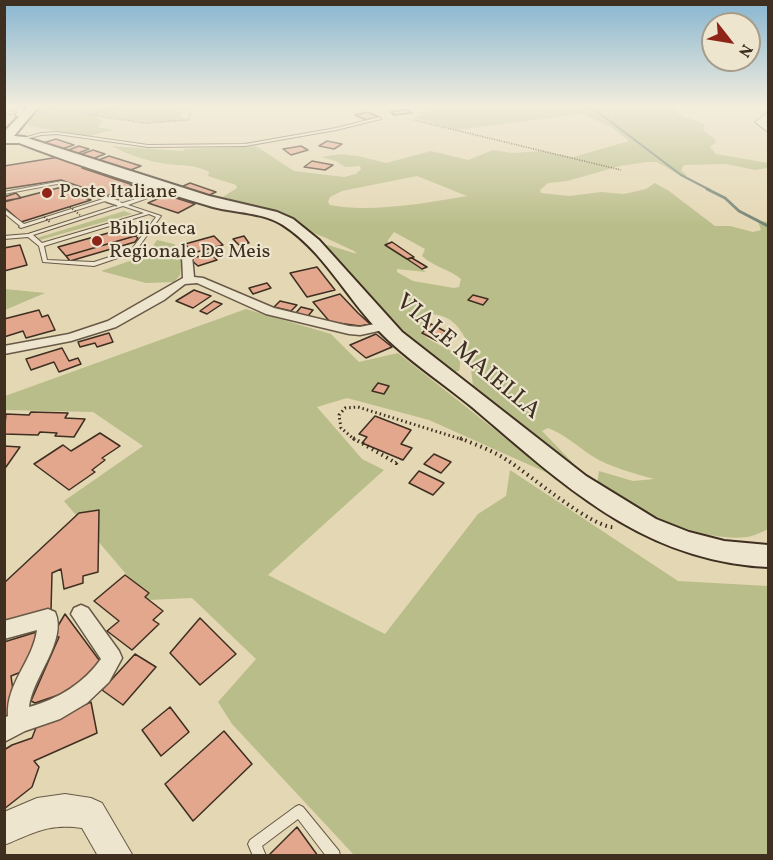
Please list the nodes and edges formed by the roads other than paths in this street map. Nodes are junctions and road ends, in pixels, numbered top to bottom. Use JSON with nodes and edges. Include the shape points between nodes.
{"nodes":[{"id":1,"x":39,"y":146,"type":"edge"},
{"id":2,"x":158,"y":146,"type":"edge"},
{"id":3,"x":205,"y":146,"type":"edge"},
{"id":4,"x":164,"y":187,"type":"junction"},
{"id":5,"x":4,"y":193,"type":"edge"},
{"id":6,"x":122,"y":204,"type":"junction"},
{"id":7,"x":4,"y":210,"type":"edge"},
{"id":8,"x":150,"y":213,"type":"junction"},
{"id":9,"x":29,"y":235,"type":"junction"},
{"id":10,"x":4,"y":238,"type":"edge"},
{"id":11,"x":41,"y":244,"type":"junction"},
{"id":12,"x":187,"y":256,"type":"dead end"},
{"id":13,"x":189,"y":280,"type":"junction"},
{"id":14,"x":384,"y":326,"type":"junction"},
{"id":15,"x":4,"y":350,"type":"edge"},
{"id":16,"x":768,"y":556,"type":"edge"},
{"id":17,"x":81,"y":614,"type":"dead end"},
{"id":18,"x":4,"y":630,"type":"edge"},
{"id":19,"x":12,"y":726,"type":"edge"},
{"id":20,"x":4,"y":829,"type":"edge"},
{"id":21,"x":117,"y":855,"type":"edge"},
{"id":22,"x":260,"y":855,"type":"edge"},
{"id":23,"x":334,"y":855,"type":"edge"}],
"edges":[{"from":1,"to":4,"type":"main road","name":"VIALE MAIELLA"},
{"from":2,"to":3,"type":"lane"},
{"from":4,"to":6,"type":"lane"},
{"from":4,"to":7,"type":"lane","via":[[22,226]]},
{"from":4,"to":14,"type":"main road","name":"VIALE MAIELLA","via":[[288,222],[310,241]]},
{"from":5,"to":6,"type":"lane","bridge":true,"via":[[57,183]]},
{"from":6,"to":8,"type":"lane"},
{"from":6,"to":9,"type":"lane"},
{"from":8,"to":11,"type":"lane"},
{"from":8,"to":11,"type":"lane","via":[[159,216],[133,251],[94,264],[45,261]]},
{"from":9,"to":10,"type":"lane"},
{"from":9,"to":11,"type":"lane"},
{"from":12,"to":13,"type":"street"},
{"from":13,"to":14,"type":"street","via":[[199,280],[270,311],[349,330]]},
{"from":13,"to":15,"type":"street","via":[[112,324],[71,337]]},
{"from":14,"to":16,"type":"main road","name":"VIALE MAIELLA","via":[[595,497],[639,523],[708,548]]},
{"from":17,"to":19,"type":"street","via":[[112,658],[106,673],[52,711]]},
{"from":18,"to":19,"type":"street","via":[[48,618],[45,640],[20,693]]},
{"from":20,"to":21,"type":"street","via":[[32,814],[61,808],[91,814]]},
{"from":22,"to":23,"type":"lane","via":[[254,844],[299,811]]}]}
